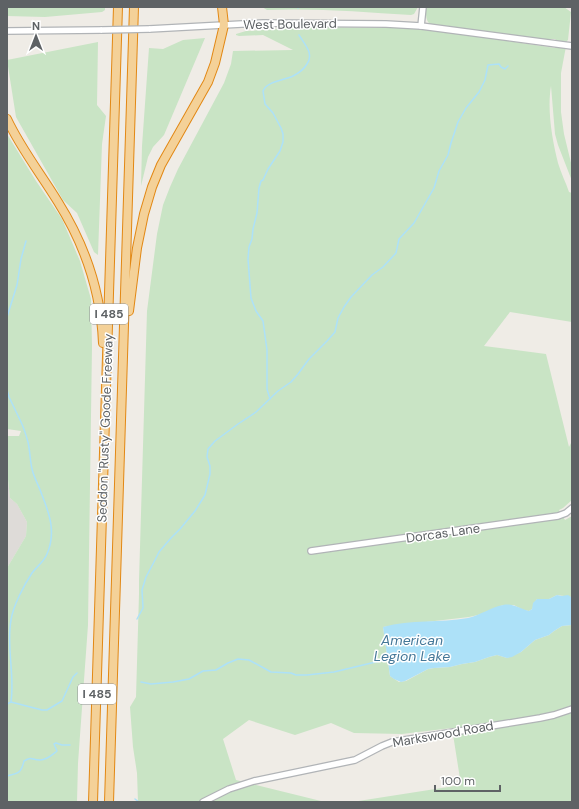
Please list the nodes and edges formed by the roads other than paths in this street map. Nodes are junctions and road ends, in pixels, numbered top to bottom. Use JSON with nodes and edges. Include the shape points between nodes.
{"nodes":[{"id":1,"x":118,"y":7,"type":"edge"},
{"id":2,"x":134,"y":7,"type":"edge"},
{"id":3,"x":222,"y":7,"type":"edge"},
{"id":4,"x":423,"y":7,"type":"edge"},
{"id":5,"x":224,"y":25,"type":"junction"},
{"id":6,"x":421,"y":26,"type":"junction"},
{"id":7,"x":7,"y":31,"type":"edge"},
{"id":8,"x":572,"y":46,"type":"edge"},
{"id":9,"x":7,"y":119,"type":"edge"},
{"id":10,"x":124,"y":347,"type":"junction"},
{"id":11,"x":106,"y":409,"type":"junction"},
{"id":12,"x":572,"y":508,"type":"edge"},
{"id":13,"x":311,"y":551,"type":"dead end"},
{"id":14,"x":572,"y":709,"type":"edge"},
{"id":15,"x":93,"y":802,"type":"edge"},
{"id":16,"x":109,"y":802,"type":"edge"},
{"id":17,"x":203,"y":802,"type":"edge"}],
"edges":[{"from":1,"to":11,"type":"highway","name":"Seddon \"Rusty\" Goode Freeway","number":"I 485"},
{"from":2,"to":10,"type":"highway","name":"Seddon \"Rusty\" Goode Freeway","number":"I 485"},
{"from":3,"to":5,"type":"highway"},
{"from":4,"to":6,"type":"street"},
{"from":5,"to":6,"type":"street","name":"West Boulevard","via":[[270,23]]},
{"from":5,"to":7,"type":"street","name":"West Boulevard","bridge":true},
{"from":5,"to":10,"type":"highway","via":[[208,82],[161,165],[152,187],[137,248]]},
{"from":6,"to":8,"type":"street","name":"West Boulevard"},
{"from":9,"to":11,"type":"highway","via":[[27,156],[58,201],[85,254],[102,325]]},
{"from":10,"to":16,"type":"highway","name":"Seddon \"Rusty\" Goode Freeway","number":"I 485"},
{"from":11,"to":15,"type":"highway","name":"Seddon \"Rusty\" Goode Freeway","number":"I 485"},
{"from":12,"to":13,"type":"street","name":"Dorcas Lane","via":[[558,516]]},
{"from":14,"to":17,"type":"street","name":"Markswood Road","via":[[540,718],[392,742],[355,760],[254,780]]}]}
